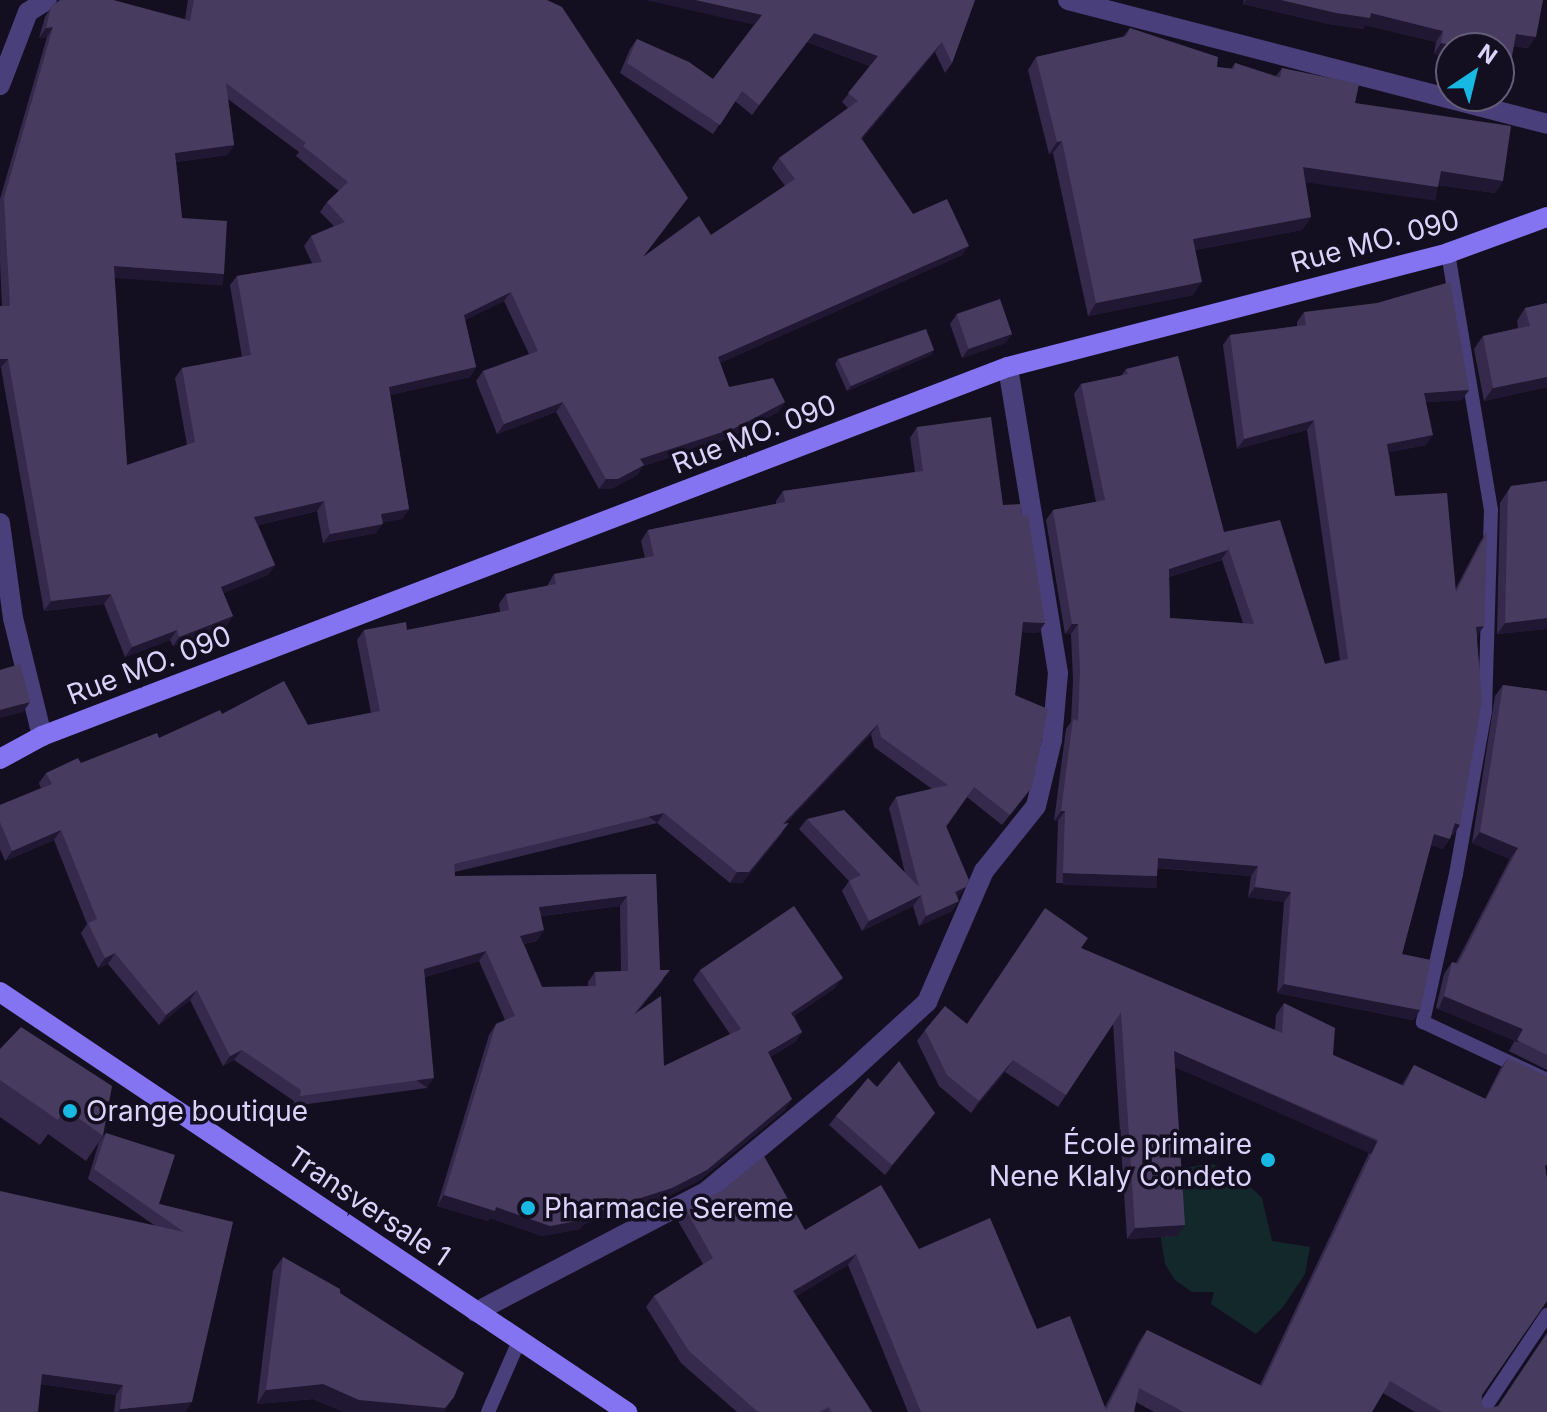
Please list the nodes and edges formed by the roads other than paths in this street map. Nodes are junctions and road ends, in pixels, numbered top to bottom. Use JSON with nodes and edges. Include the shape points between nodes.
{"nodes":[{"id":1,"x":47,"y":0,"type":"edge"},
{"id":2,"x":1068,"y":0,"type":"edge"},
{"id":3,"x":0,"y":85,"type":"edge"},
{"id":4,"x":1547,"y":124,"type":"edge"},
{"id":5,"x":1547,"y":217,"type":"edge"},
{"id":6,"x":1448,"y":253,"type":"junction"},
{"id":7,"x":1008,"y":367,"type":"junction"},
{"id":8,"x":0,"y":523,"type":"edge"},
{"id":9,"x":42,"y":736,"type":"junction"},
{"id":10,"x":0,"y":759,"type":"edge"},
{"id":11,"x":0,"y":992,"type":"edge"},
{"id":12,"x":1547,"y":1080,"type":"edge"},
{"id":13,"x":476,"y":1312,"type":"junction"},
{"id":14,"x":1547,"y":1315,"type":"edge"},
{"id":15,"x":519,"y":1341,"type":"junction"},
{"id":16,"x":488,"y":1412,"type":"edge"},
{"id":17,"x":627,"y":1412,"type":"edge"},
{"id":18,"x":1482,"y":1412,"type":"edge"}],
"edges":[{"from":1,"to":3,"type":"street","via":[[28,12]]},
{"from":2,"to":4,"type":"street"},
{"from":5,"to":6,"type":"street","name":"Rue MO. 090"},
{"from":6,"to":7,"type":"street","name":"Rue MO. 090"},
{"from":6,"to":12,"type":"lane","via":[[1491,509],[1485,711],[1423,1022]]},
{"from":7,"to":9,"type":"street","name":"Rue MO. 090"},
{"from":7,"to":13,"type":"street","via":[[1058,673],[1052,740],[1036,806],[984,871],[927,1002],[707,1191]]},
{"from":8,"to":9,"type":"street","via":[[13,618]]},
{"from":9,"to":10,"type":"street","name":"Rue MO. 090"},
{"from":11,"to":13,"type":"street","name":"Transversale 1"},
{"from":13,"to":15,"type":"street","name":"Transversale 1"},
{"from":14,"to":18,"type":"lane"},
{"from":15,"to":16,"type":"lane"},
{"from":15,"to":17,"type":"street","name":"Transversale 1"}]}
